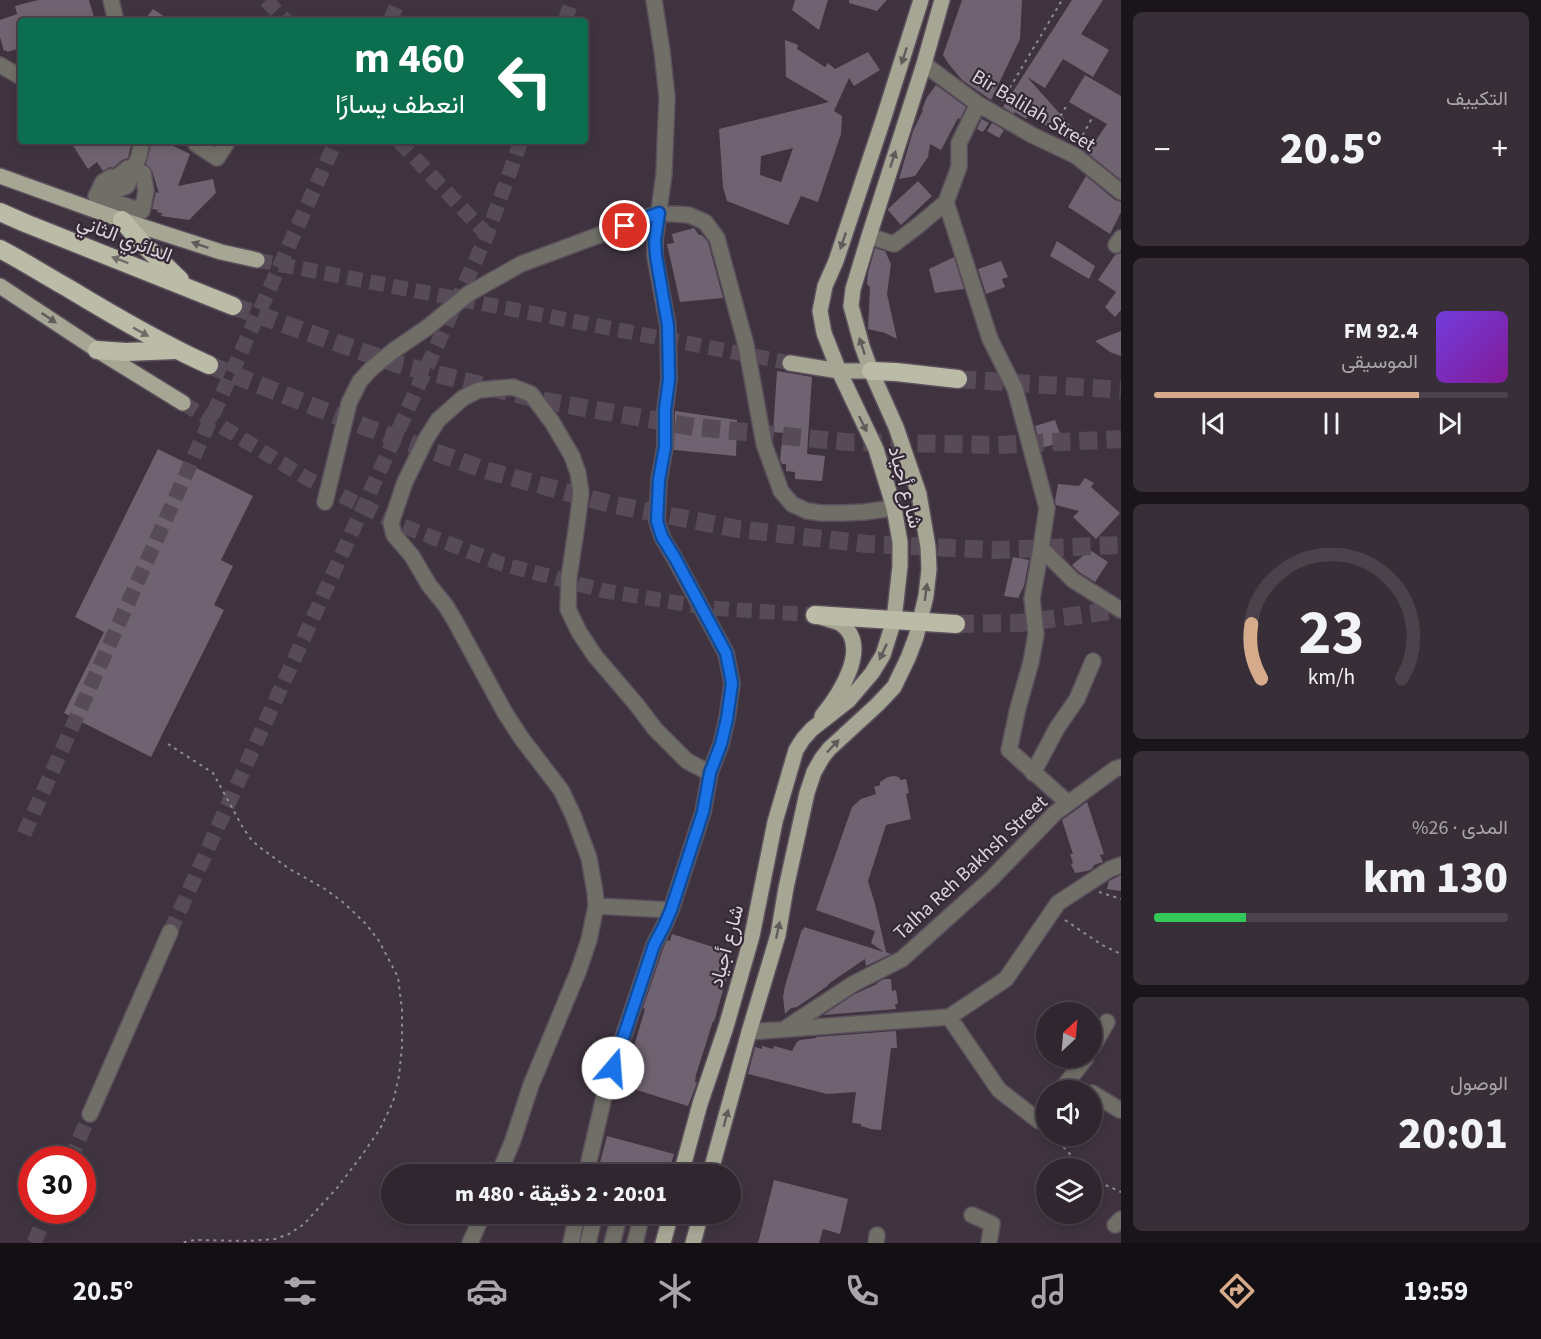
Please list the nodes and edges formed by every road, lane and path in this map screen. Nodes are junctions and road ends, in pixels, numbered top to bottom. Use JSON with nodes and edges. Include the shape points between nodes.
{"nodes":[{"id":1,"x":111,"y":0,"type":"edge"},
{"id":2,"x":654,"y":0,"type":"edge"},
{"id":3,"x":921,"y":0,"type":"edge"},
{"id":4,"x":942,"y":0,"type":"edge"},
{"id":5,"x":1062,"y":0,"type":"edge"},
{"id":6,"x":115,"y":18,"type":"edge"},
{"id":7,"x":0,"y":58,"type":"edge"},
{"id":8,"x":924,"y":64,"type":"junction"},
{"id":9,"x":11,"y":71,"type":"edge"},
{"id":10,"x":1068,"y":103,"type":"dead end"},
{"id":11,"x":978,"y":104,"type":"junction"},
{"id":12,"x":995,"y":112,"type":"junction"},
{"id":13,"x":1092,"y":118,"type":"dead end"},
{"id":14,"x":1046,"y":141,"type":"junction"},
{"id":15,"x":141,"y":144,"type":"edge"},
{"id":16,"x":196,"y":144,"type":"edge"},
{"id":17,"x":226,"y":144,"type":"edge"},
{"id":18,"x":1072,"y":155,"type":"junction"},
{"id":19,"x":134,"y":170,"type":"junction"},
{"id":20,"x":0,"y":176,"type":"edge"},
{"id":21,"x":1121,"y":192,"type":"edge"},
{"id":22,"x":945,"y":202,"type":"junction"},
{"id":23,"x":105,"y":206,"type":"junction"},
{"id":24,"x":0,"y":212,"type":"edge"},
{"id":25,"x":659,"y":213,"type":"junction"},
{"id":26,"x":122,"y":220,"type":"junction"},
{"id":27,"x":869,"y":236,"type":"junction"},
{"id":28,"x":0,"y":249,"type":"edge"},
{"id":29,"x":256,"y":260,"type":"tunnel mouth"},
{"id":30,"x":0,"y":286,"type":"edge"},
{"id":31,"x":188,"y":287,"type":"junction"},
{"id":32,"x":233,"y":306,"type":"tunnel mouth"},
{"id":33,"x":97,"y":350,"type":"junction"},
{"id":34,"x":175,"y":350,"type":"junction"},
{"id":35,"x":790,"y":363,"type":"tunnel mouth"},
{"id":36,"x":209,"y":365,"type":"tunnel mouth"},
{"id":37,"x":839,"y":371,"type":"junction"},
{"id":38,"x":871,"y":371,"type":"junction"},
{"id":39,"x":958,"y":379,"type":"tunnel mouth"},
{"id":40,"x":183,"y":403,"type":"tunnel mouth"},
{"id":41,"x":325,"y":502,"type":"dead end"},
{"id":42,"x":894,"y":507,"type":"junction"},
{"id":43,"x":1041,"y":548,"type":"junction"},
{"id":44,"x":1121,"y":610,"type":"edge"},
{"id":45,"x":815,"y":615,"type":"joint"},
{"id":46,"x":894,"y":620,"type":"junction"},
{"id":47,"x":920,"y":621,"type":"junction"},
{"id":48,"x":956,"y":624,"type":"tunnel mouth"},
{"id":49,"x":1093,"y":661,"type":"dead end"},
{"id":50,"x":812,"y":729,"type":"junction"},
{"id":51,"x":168,"y":744,"type":"dead end"},
{"id":52,"x":1121,"y":766,"type":"edge"},
{"id":53,"x":710,"y":773,"type":"junction"},
{"id":54,"x":1033,"y":773,"type":"junction"},
{"id":55,"x":1068,"y":803,"type":"junction"},
{"id":56,"x":1121,"y":866,"type":"edge"},
{"id":57,"x":1082,"y":887,"type":"junction"},
{"id":58,"x":1121,"y":899,"type":"edge"},
{"id":59,"x":596,"y":906,"type":"junction"},
{"id":60,"x":671,"y":910,"type":"junction"},
{"id":61,"x":1052,"y":912,"type":"junction"},
{"id":62,"x":170,"y":932,"type":"tunnel mouth"},
{"id":63,"x":1121,"y":954,"type":"edge"},
{"id":64,"x":949,"y":1017,"type":"junction"},
{"id":65,"x":1107,"y":1022,"type":"dead end"},
{"id":66,"x":783,"y":1030,"type":"junction"},
{"id":67,"x":1102,"y":1031,"type":"edge"},
{"id":68,"x":748,"y":1032,"type":"junction"},
{"id":69,"x":1078,"y":1068,"type":"edge"},
{"id":70,"x":1069,"y":1080,"type":"edge"},
{"id":71,"x":1102,"y":1099,"type":"edge"},
{"id":72,"x":1121,"y":1110,"type":"edge"},
{"id":73,"x":1036,"y":1111,"type":"edge"},
{"id":74,"x":90,"y":1114,"type":"tunnel mouth"},
{"id":75,"x":1062,"y":1146,"type":"edge"},
{"id":76,"x":1074,"y":1158,"type":"edge"},
{"id":77,"x":503,"y":1164,"type":"edge"},
{"id":78,"x":588,"y":1164,"type":"edge"},
{"id":79,"x":684,"y":1164,"type":"edge"},
{"id":80,"x":714,"y":1164,"type":"edge"},
{"id":81,"x":1102,"y":1183,"type":"edge"},
{"id":82,"x":1121,"y":1192,"type":"edge"},
{"id":83,"x":972,"y":1215,"type":"dead end"},
{"id":84,"x":479,"y":1224,"type":"edge"},
{"id":85,"x":575,"y":1224,"type":"edge"},
{"id":86,"x":593,"y":1224,"type":"edge"},
{"id":87,"x":617,"y":1224,"type":"edge"},
{"id":88,"x":640,"y":1224,"type":"edge"},
{"id":89,"x":668,"y":1224,"type":"edge"},
{"id":90,"x":698,"y":1224,"type":"edge"},
{"id":91,"x":180,"y":1243,"type":"edge"},
{"id":92,"x":470,"y":1243,"type":"edge"},
{"id":93,"x":571,"y":1243,"type":"edge"},
{"id":94,"x":588,"y":1243,"type":"edge"},
{"id":95,"x":612,"y":1243,"type":"edge"},
{"id":96,"x":635,"y":1243,"type":"edge"},
{"id":97,"x":663,"y":1243,"type":"edge"},
{"id":98,"x":693,"y":1243,"type":"edge"},
{"id":99,"x":989,"y":1243,"type":"edge"}],
"edges":[{"from":1,"to":6,"type":"street"},
{"from":2,"to":25,"type":"street","via":[[667,97]]},
{"from":3,"to":37,"type":"main road","name":"شارع أجياد","one_way":true,"via":[[825,286],[820,311]]},
{"from":4,"to":8,"type":"main road","name":"شارع أجياد"},
{"from":5,"to":12,"type":"path"},
{"from":7,"to":9,"type":"street"},
{"from":8,"to":11,"type":"street","name":"Bir Balilah Street"},
{"from":27,"to":8,"type":"main road","name":"شارع أجياد","one_way":true},
{"from":10,"to":14,"type":"path"},
{"from":11,"to":12,"type":"street","name":"Bir Balilah Street"},
{"from":11,"to":22,"type":"street","via":[[958,143],[959,167]]},
{"from":12,"to":14,"type":"street","name":"Bir Balilah Street"},
{"from":13,"to":18,"type":"path"},
{"from":14,"to":18,"type":"street","name":"Bir Balilah Street"},
{"from":15,"to":19,"type":"street"},
{"from":16,"to":17,"type":"street","via":[[217,158]]},
{"from":18,"to":21,"type":"street","name":"Bir Balilah Street"},
{"from":19,"to":23,"type":"street","via":[[127,186],[109,194]]},
{"from":19,"to":23,"type":"street","via":[[143,173],[146,190],[142,211]]},
{"from":20,"to":23,"type":"main road","via":[[70,202]]},
{"from":22,"to":27,"type":"street","via":[[894,244]]},
{"from":22,"to":43,"type":"street","via":[[990,339],[1015,389],[1047,508]]},
{"from":23,"to":26,"type":"main road"},
{"from":31,"to":24,"type":"highway","name":"الدائري الثاني","one_way":true},
{"from":25,"to":41,"type":"street","via":[[521,264],[468,294],[372,368],[360,381],[349,404]]},
{"from":25,"to":42,"type":"street","via":[[689,215],[705,222],[717,238],[746,345],[764,444],[781,490],[792,504],[822,513]]},
{"from":25,"to":53,"type":"street","via":[[655,240],[668,326],[669,379],[657,521],[726,653],[732,683],[721,744]]},
{"from":29,"to":26,"type":"main road","one_way":true},
{"from":26,"to":31,"type":"highway"},
{"from":38,"to":27,"type":"main road","name":"شارع أجياد","one_way":true,"via":[[851,306]]},
{"from":28,"to":34,"type":"highway","one_way":true},
{"from":30,"to":33,"type":"main road","one_way":true},
{"from":31,"to":32,"type":"highway","name":"الدائري الثاني"},
{"from":33,"to":34,"type":"highway"},
{"from":33,"to":40,"type":"main road"},
{"from":34,"to":36,"type":"highway"},
{"from":35,"to":37,"type":"main road"},
{"from":37,"to":38,"type":"main road"},
{"from":37,"to":42,"type":"main road","name":"شارع أجياد","one_way":true,"via":[[876,449]]},
{"from":38,"to":39,"type":"highway"},
{"from":47,"to":38,"type":"main road","name":"شارع أجياد","one_way":true,"via":[[929,568],[924,517],[906,453]]},
{"from":42,"to":46,"type":"main road","name":"شارع أجياد","via":[[900,542]]},
{"from":43,"to":44,"type":"street","via":[[1073,580]]},
{"from":43,"to":54,"type":"street","via":[[1032,599],[1036,634],[1009,750]]},
{"from":45,"to":46,"type":"highway"},
{"from":45,"to":50,"type":"main road","via":[[841,624],[854,645],[853,662],[844,681]]},
{"from":46,"to":47,"type":"highway"},
{"from":46,"to":50,"type":"main road","name":"شارع أجياد","one_way":true,"via":[[883,655],[872,673],[849,700]]},
{"from":47,"to":48,"type":"highway"},
{"from":68,"to":47,"type":"main road","name":"شارع أجياد","one_way":true,"via":[[778,935],[814,772],[829,749],[894,687]]},
{"from":49,"to":54,"type":"street","via":[[1077,699]]},
{"from":50,"to":79,"type":"main road","name":"شارع أجياد","via":[[796,750],[788,776],[752,936]]},
{"from":51,"to":91,"type":"path","via":[[213,773],[242,826],[258,846],[325,889],[366,924],[398,977],[402,1010],[402,1047],[393,1102],[362,1155],[304,1224],[275,1239]]},
{"from":52,"to":55,"type":"street","name":"Talha Reh Bakhsh Street"},
{"from":53,"to":59,"type":"street","via":[[687,761],[655,729],[595,656],[568,609],[581,493],[572,456],[552,422],[531,394],[513,387],[479,390],[463,398],[438,420],[426,439],[391,523],[394,535],[446,606],[522,739],[561,790],[589,858]]},
{"from":53,"to":60,"type":"street","via":[[703,812]]},
{"from":54,"to":55,"type":"street"},
{"from":55,"to":66,"type":"street","name":"Talha Reh Bakhsh Street","via":[[902,959],[853,984]]},
{"from":56,"to":57,"type":"street"},
{"from":57,"to":58,"type":"path"},
{"from":57,"to":61,"type":"street","via":[[1058,903]]},
{"from":59,"to":60,"type":"street"},
{"from":59,"to":77,"type":"street","via":[[590,940]]},
{"from":60,"to":78,"type":"street","via":[[654,945],[606,1088]]},
{"from":61,"to":63,"type":"path"},
{"from":61,"to":64,"type":"street","via":[[1006,979]]},
{"from":62,"to":74,"type":"street"},
{"from":64,"to":66,"type":"street"},
{"from":64,"to":73,"type":"street","via":[[999,1090]]},
{"from":65,"to":67,"type":"street"},
{"from":66,"to":68,"type":"street"},
{"from":80,"to":68,"type":"main road","name":"شارع أجياد","one_way":true},
{"from":69,"to":70,"type":"street"},
{"from":71,"to":72,"type":"street"},
{"from":75,"to":76,"type":"path"},
{"from":81,"to":82,"type":"path"},
{"from":83,"to":99,"type":"street","via":[[992,1224]]},
{"from":84,"to":92,"type":"street"},
{"from":85,"to":93,"type":"street"},
{"from":86,"to":94,"type":"street"},
{"from":87,"to":95,"type":"street"},
{"from":88,"to":96,"type":"street"},
{"from":89,"to":97,"type":"main road"},
{"from":90,"to":98,"type":"main road"}]}
